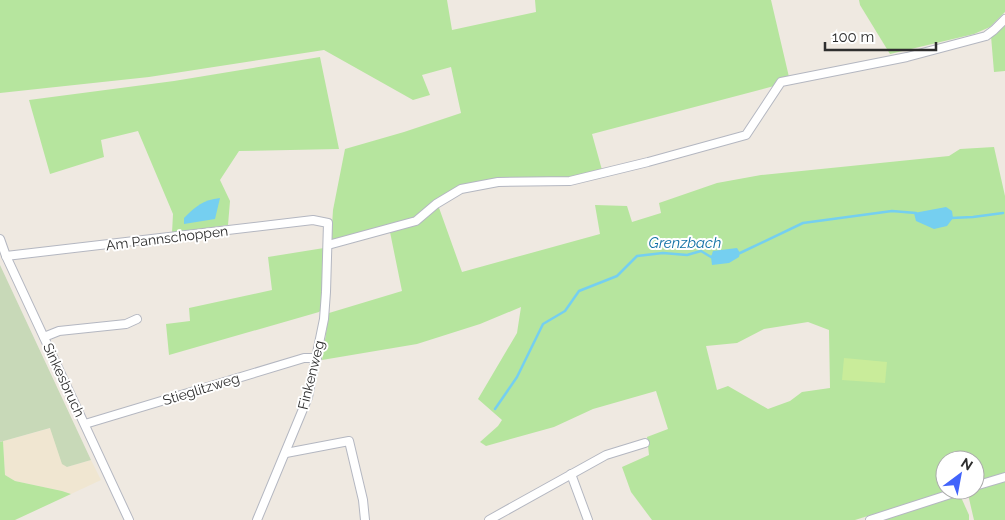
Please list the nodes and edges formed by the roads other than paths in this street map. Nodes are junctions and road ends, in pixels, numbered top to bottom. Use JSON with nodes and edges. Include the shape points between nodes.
{"nodes":[{"id":1,"x":1005,"y":18,"type":"edge"},
{"id":2,"x":328,"y":223,"type":"joint"},
{"id":3,"x":0,"y":239,"type":"edge"},
{"id":4,"x":328,"y":245,"type":"junction"},
{"id":5,"x":6,"y":256,"type":"junction"},
{"id":6,"x":137,"y":319,"type":"dead end"},
{"id":7,"x":44,"y":337,"type":"junction"},
{"id":8,"x":317,"y":358,"type":"junction"},
{"id":9,"x":85,"y":424,"type":"junction"},
{"id":10,"x":645,"y":443,"type":"dead end"},
{"id":11,"x":286,"y":452,"type":"junction"},
{"id":12,"x":571,"y":474,"type":"junction"},
{"id":13,"x":1005,"y":477,"type":"edge"},
{"id":14,"x":985,"y":483,"type":"edge"},
{"id":15,"x":935,"y":499,"type":"edge"},
{"id":16,"x":129,"y":520,"type":"edge"},
{"id":17,"x":257,"y":520,"type":"edge"},
{"id":18,"x":365,"y":520,"type":"edge"},
{"id":19,"x":489,"y":520,"type":"edge"},
{"id":20,"x":588,"y":520,"type":"edge"},
{"id":21,"x":870,"y":520,"type":"edge"}],
"edges":[{"from":1,"to":4,"type":"street","via":[[986,36],[907,57],[780,82],[746,135],[570,181],[498,182],[461,189],[416,221]]},
{"from":2,"to":4,"type":"street","name":"Finkenweg"},
{"from":2,"to":5,"type":"street","name":"Am Pannschoppen","via":[[313,220]]},
{"from":3,"to":5,"type":"street","name":"Sinkesbruch"},
{"from":4,"to":8,"type":"street","name":"Finkenweg","via":[[324,318]]},
{"from":5,"to":7,"type":"street","name":"Sinkesbruch"},
{"from":6,"to":7,"type":"street","via":[[126,324],[59,331]]},
{"from":7,"to":9,"type":"street","name":"Sinkesbruch"},
{"from":8,"to":9,"type":"street","name":"Stieglitzweg","via":[[304,358]]},
{"from":8,"to":11,"type":"street","name":"Finkenweg","via":[[308,397]]},
{"from":9,"to":16,"type":"street","name":"Sinkesbruch"},
{"from":10,"to":12,"type":"street","via":[[606,455]]},
{"from":11,"to":17,"type":"street","name":"Finkenweg"},
{"from":11,"to":18,"type":"street","via":[[349,441]]},
{"from":12,"to":19,"type":"street"},
{"from":12,"to":20,"type":"street"},
{"from":13,"to":14,"type":"street"},
{"from":15,"to":21,"type":"street"}]}
